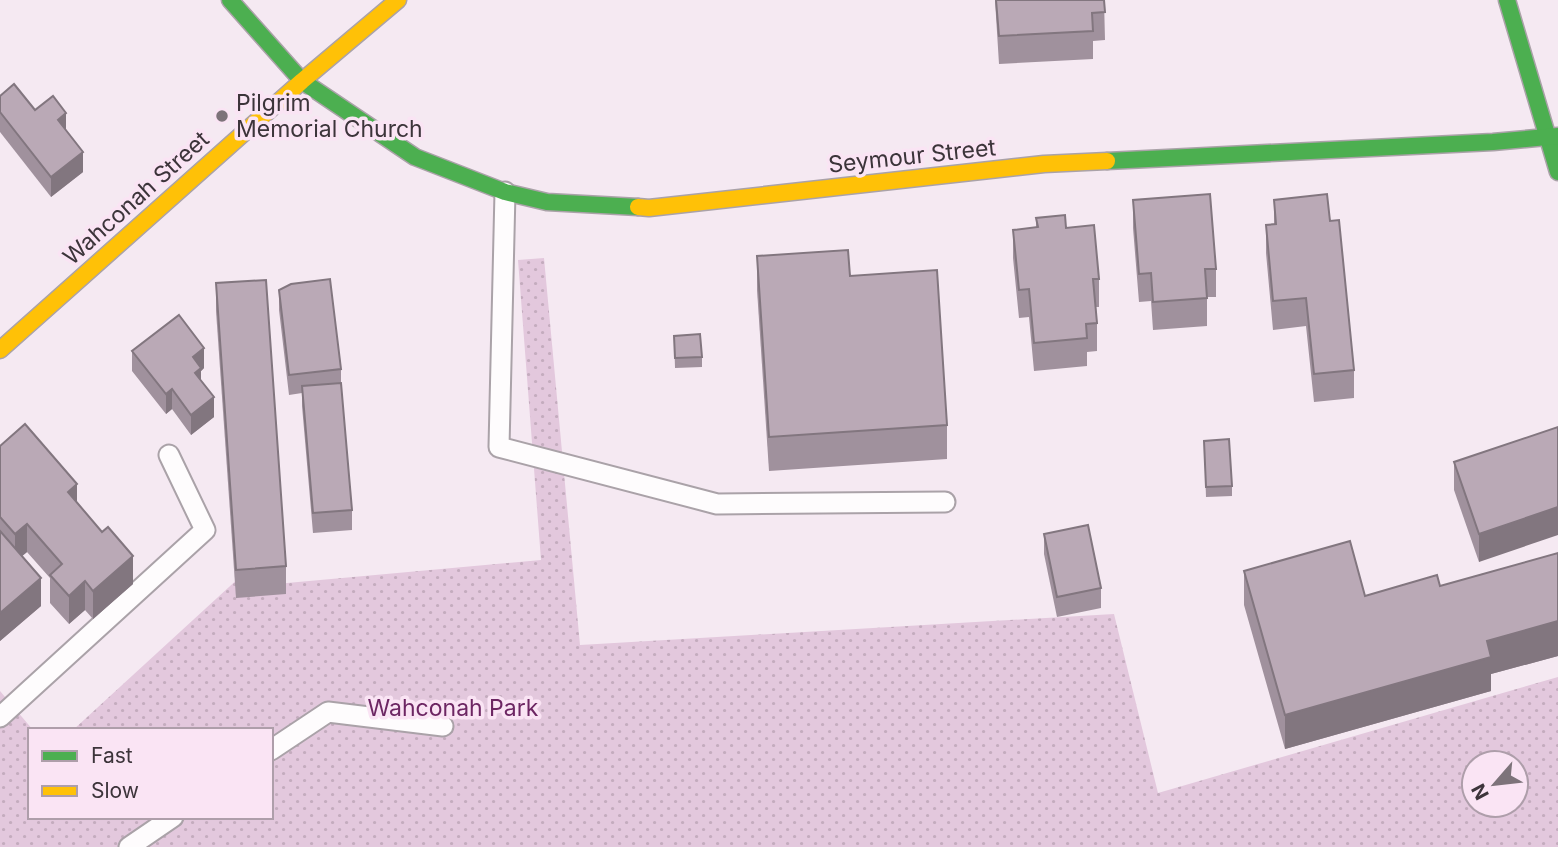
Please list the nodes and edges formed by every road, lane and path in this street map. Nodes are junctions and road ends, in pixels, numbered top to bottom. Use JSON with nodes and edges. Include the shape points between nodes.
{"nodes":[{"id":1,"x":230,"y":0,"type":"edge"},
{"id":2,"x":398,"y":0,"type":"edge"},
{"id":3,"x":1507,"y":0,"type":"edge"},
{"id":4,"x":302,"y":81,"type":"junction"},
{"id":5,"x":1553,"y":137,"type":"edge"},
{"id":6,"x":1558,"y":172,"type":"edge"},
{"id":7,"x":505,"y":192,"type":"junction"},
{"id":8,"x":0,"y":350,"type":"edge"},
{"id":9,"x":169,"y":455,"type":"dead end"},
{"id":10,"x":945,"y":502,"type":"dead end"},
{"id":11,"x":0,"y":717,"type":"edge"},
{"id":12,"x":443,"y":726,"type":"dead end"},
{"id":13,"x":273,"y":749,"type":"edge"},
{"id":14,"x":170,"y":819,"type":"edge"},
{"id":15,"x":129,"y":847,"type":"edge"}],
"edges":[{"from":1,"to":4,"type":"street","name":"Seymour Street"},
{"from":2,"to":4,"type":"street","name":"Wahconah Street"},
{"from":3,"to":5,"type":"street"},
{"from":4,"to":7,"type":"street","name":"Seymour Street","via":[[415,157]]},
{"from":4,"to":8,"type":"street","name":"Wahconah Street"},
{"from":5,"to":6,"type":"street"},
{"from":5,"to":7,"type":"street","name":"Seymour Street","via":[[1044,164],[649,208],[547,202]]},
{"from":7,"to":10,"type":"lane","via":[[499,447],[717,504]]},
{"from":9,"to":11,"type":"lane","via":[[205,530]]},
{"from":12,"to":13,"type":"lane","via":[[328,712]]},
{"from":14,"to":15,"type":"lane"}]}
